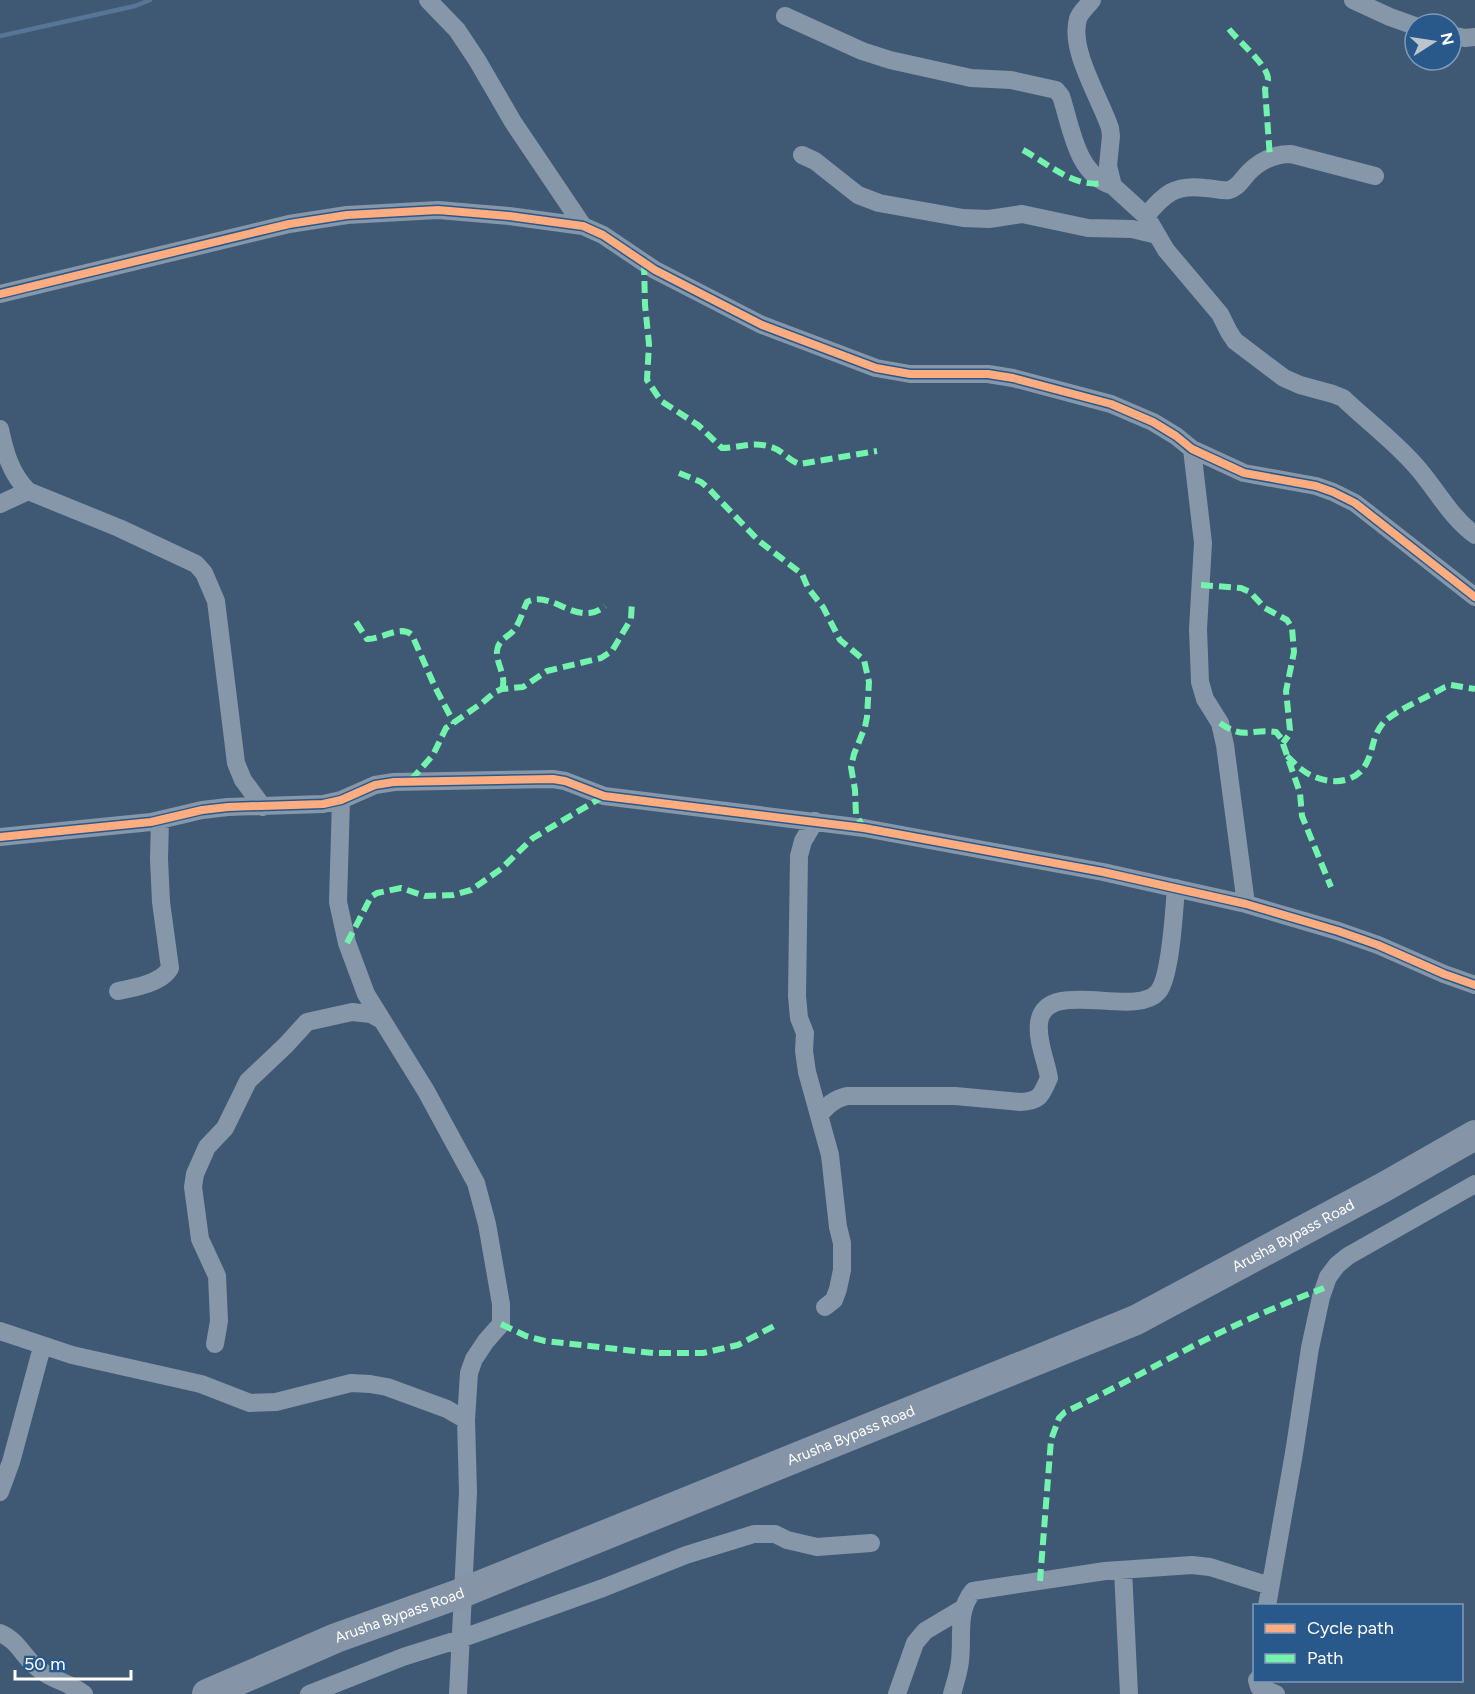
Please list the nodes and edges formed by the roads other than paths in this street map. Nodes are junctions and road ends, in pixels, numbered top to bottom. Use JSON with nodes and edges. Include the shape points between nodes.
{"nodes":[{"id":1,"x":429,"y":0,"type":"edge"},
{"id":2,"x":1092,"y":0,"type":"edge"},
{"id":3,"x":1353,"y":0,"type":"edge"},
{"id":4,"x":785,"y":16,"type":"dead end"},
{"id":5,"x":1403,"y":22,"type":"edge"},
{"id":6,"x":802,"y":155,"type":"dead end"},
{"id":7,"x":1375,"y":176,"type":"dead end"},
{"id":8,"x":1113,"y":186,"type":"junction"},
{"id":9,"x":1146,"y":216,"type":"junction"},
{"id":10,"x":583,"y":226,"type":"junction"},
{"id":11,"x":1157,"y":235,"type":"junction"},
{"id":12,"x":0,"y":294,"type":"edge"},
{"id":13,"x":0,"y":429,"type":"edge"},
{"id":14,"x":1192,"y":449,"type":"junction"},
{"id":15,"x":28,"y":491,"type":"junction"},
{"id":16,"x":0,"y":504,"type":"edge"},
{"id":17,"x":1475,"y":535,"type":"edge"},
{"id":18,"x":1475,"y":597,"type":"edge"},
{"id":19,"x":340,"y":800,"type":"junction"},
{"id":20,"x":264,"y":807,"type":"junction"},
{"id":21,"x":160,"y":820,"type":"junction"},
{"id":22,"x":815,"y":821,"type":"junction"},
{"id":23,"x":0,"y":837,"type":"edge"},
{"id":24,"x":1176,"y":888,"type":"junction"},
{"id":25,"x":1246,"y":904,"type":"junction"},
{"id":26,"x":1475,"y":985,"type":"edge"},
{"id":27,"x":118,"y":991,"type":"dead end"},
{"id":28,"x":382,"y":1020,"type":"junction"},
{"id":29,"x":819,"y":1115,"type":"junction"},
{"id":30,"x":1475,"y":1135,"type":"edge"},
{"id":31,"x":1475,"y":1184,"type":"edge"},
{"id":32,"x":825,"y":1307,"type":"dead end"},
{"id":33,"x":0,"y":1332,"type":"edge"},
{"id":34,"x":215,"y":1344,"type":"dead end"},
{"id":35,"x":42,"y":1347,"type":"junction"},
{"id":36,"x":466,"y":1420,"type":"junction"},
{"id":37,"x":0,"y":1492,"type":"edge"},
{"id":38,"x":871,"y":1543,"type":"dead end"},
{"id":39,"x":1123,"y":1570,"type":"junction"},
{"id":40,"x":1270,"y":1586,"type":"junction"},
{"id":41,"x":464,"y":1593,"type":"junction"},
{"id":42,"x":1267,"y":1604,"type":"edge"},
{"id":43,"x":962,"y":1609,"type":"junction"},
{"id":44,"x":0,"y":1633,"type":"edge"},
{"id":45,"x":460,"y":1639,"type":"junction"},
{"id":46,"x":84,"y":1694,"type":"edge"},
{"id":47,"x":207,"y":1694,"type":"edge"},
{"id":48,"x":309,"y":1694,"type":"edge"},
{"id":49,"x":458,"y":1694,"type":"edge"},
{"id":50,"x":897,"y":1694,"type":"edge"},
{"id":51,"x":952,"y":1694,"type":"edge"},
{"id":52,"x":1129,"y":1694,"type":"edge"}],
"edges":[{"from":1,"to":10,"type":"street","via":[[457,30]]},
{"from":2,"to":8,"type":"street","via":[[1079,17],[1076,31],[1112,136],[1108,166]]},
{"from":3,"to":5,"type":"street"},
{"from":4,"to":8,"type":"street","via":[[890,60],[971,78],[1011,80],[1056,90],[1083,162],[1095,178]]},
{"from":6,"to":11,"type":"street","via":[[858,195],[879,203],[963,218],[1022,214],[1088,228],[1132,229]]},
{"from":7,"to":9,"type":"street","via":[[1280,154],[1260,163],[1228,190],[1195,186],[1170,192]]},
{"from":8,"to":9,"type":"street"},
{"from":9,"to":11,"type":"street"},
{"from":10,"to":12,"type":"street","via":[[438,210],[347,215],[288,224]]},
{"from":10,"to":14,"type":"street","via":[[654,270],[762,325],[876,368],[910,374],[988,374],[1013,378],[1111,404],[1162,426]]},
{"from":11,"to":17,"type":"street","via":[[1177,265],[1220,314],[1235,341],[1284,378],[1343,399],[1402,452],[1454,516]]},
{"from":13,"to":15,"type":"street","via":[[9,465]]},
{"from":14,"to":18,"type":"street","via":[[1244,473],[1316,486],[1355,503]]},
{"from":14,"to":25,"type":"street","via":[[1203,543],[1200,681],[1226,745]]},
{"from":15,"to":16,"type":"street"},
{"from":15,"to":20,"type":"street","via":[[119,528],[196,564],[204,573],[216,601],[236,763],[243,780]]},
{"from":19,"to":20,"type":"street"},
{"from":19,"to":22,"type":"street","via":[[375,785],[402,781],[553,779],[610,797]]},
{"from":19,"to":28,"type":"street","via":[[338,902],[347,943],[366,994]]},
{"from":20,"to":21,"type":"street","via":[[202,810]]},
{"from":21,"to":23,"type":"street"},
{"from":21,"to":27,"type":"street","via":[[161,902],[170,968],[159,979]]},
{"from":22,"to":24,"type":"street"},
{"from":22,"to":29,"type":"street","via":[[799,856],[797,996],[805,1033],[807,1072]]},
{"from":24,"to":25,"type":"street"},
{"from":24,"to":29,"type":"street","via":[[1167,964],[1157,993],[1135,1003],[1070,1000],[1044,1011],[1039,1022],[1040,1041],[1049,1078],[1039,1098],[1020,1102],[955,1096],[847,1096],[829,1103]]},
{"from":25,"to":26,"type":"street","via":[[1378,945]]},
{"from":28,"to":34,"type":"street","via":[[352,1012],[307,1022],[248,1081],[225,1128],[207,1147],[193,1187],[200,1239],[217,1276],[219,1321]]},
{"from":28,"to":36,"type":"street","via":[[458,1147],[476,1183],[487,1224],[502,1317],[469,1373]]},
{"from":29,"to":32,"type":"street","via":[[830,1155],[843,1255],[838,1289],[834,1300]]},
{"from":30,"to":41,"type":"main road","name":"Arusha Bypass Road","via":[[1136,1320]]},
{"from":31,"to":40,"type":"street","via":[[1348,1256],[1328,1277],[1310,1348]]},
{"from":33,"to":35,"type":"street"},
{"from":35,"to":36,"type":"street","via":[[201,1384],[250,1403],[285,1401],[351,1383],[370,1384],[437,1405]]},
{"from":35,"to":37,"type":"street"},
{"from":36,"to":41,"type":"street"},
{"from":38,"to":45,"type":"street","via":[[817,1547],[775,1534],[754,1534],[686,1555]]},
{"from":39,"to":40,"type":"street","via":[[1210,1566]]},
{"from":39,"to":43,"type":"street","via":[[980,1589],[973,1591]]},
{"from":39,"to":52,"type":"street"},
{"from":40,"to":42,"type":"street"},
{"from":41,"to":45,"type":"street"},
{"from":41,"to":47,"type":"main road","name":"Arusha Bypass Road","via":[[336,1638]]},
{"from":43,"to":50,"type":"street","via":[[920,1636]]},
{"from":43,"to":51,"type":"street","via":[[960,1663]]},
{"from":44,"to":46,"type":"street","via":[[18,1644],[34,1665],[49,1676]]},
{"from":45,"to":48,"type":"street"},
{"from":45,"to":49,"type":"street"}]}
